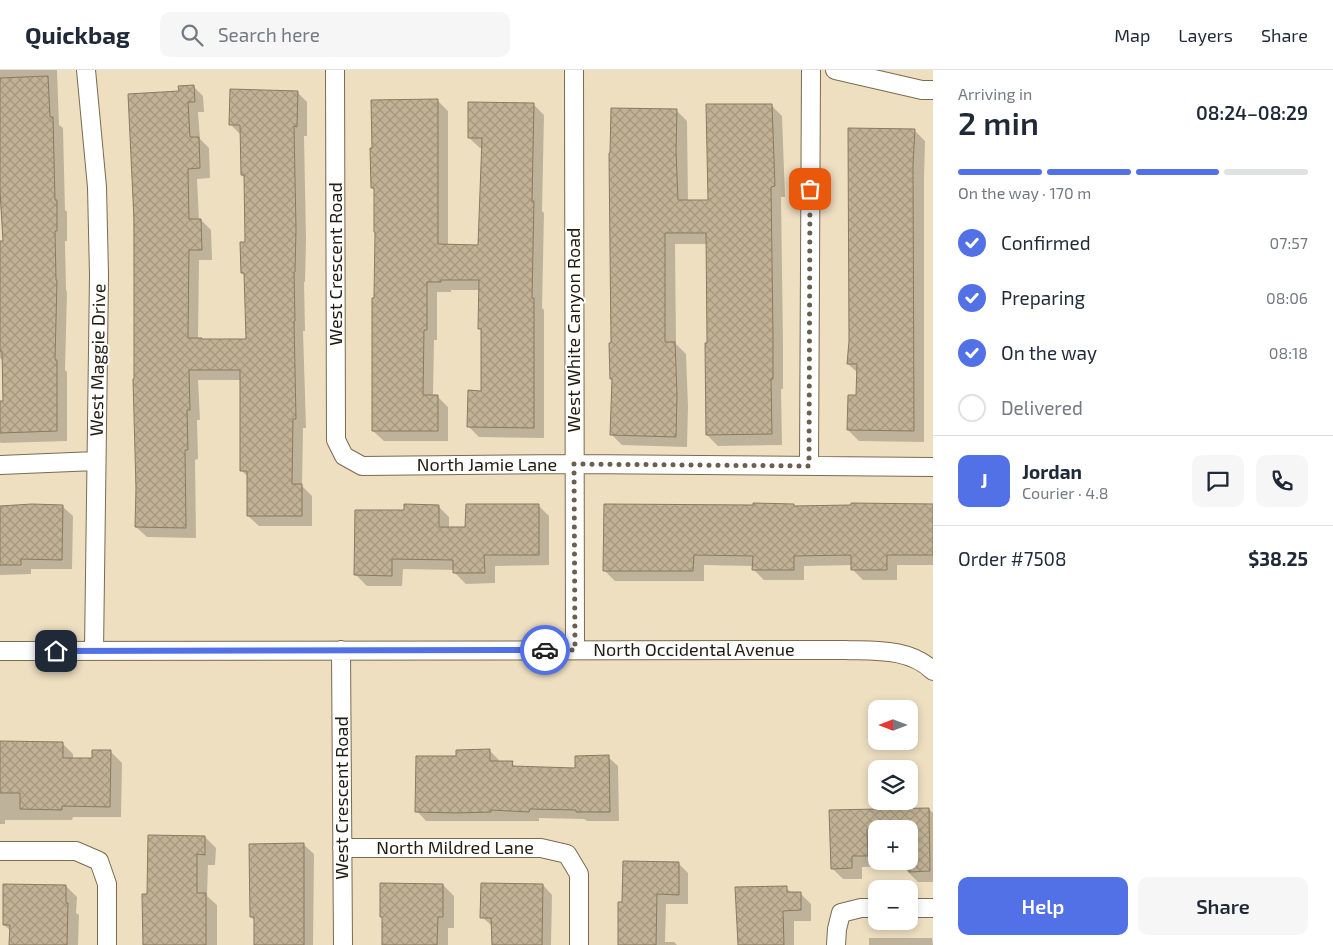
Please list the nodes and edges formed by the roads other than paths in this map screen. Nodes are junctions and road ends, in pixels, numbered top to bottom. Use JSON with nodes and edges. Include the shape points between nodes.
{"nodes":[{"id":1,"x":86,"y":70,"type":"edge"},
{"id":2,"x":335,"y":70,"type":"edge"},
{"id":3,"x":574,"y":70,"type":"edge"},
{"id":4,"x":811,"y":70,"type":"edge"},
{"id":5,"x":834,"y":70,"type":"edge"},
{"id":6,"x":933,"y":90,"type":"edge"},
{"id":7,"x":344,"y":456,"type":"joint"},
{"id":8,"x":96,"y":461,"type":"junction"},
{"id":9,"x":574,"y":464,"type":"junction"},
{"id":10,"x":0,"y":465,"type":"edge"},
{"id":11,"x":809,"y":466,"type":"junction"},
{"id":12,"x":933,"y":467,"type":"edge"},
{"id":13,"x":341,"y":650,"type":"junction"},
{"id":14,"x":575,"y":650,"type":"junction"},
{"id":15,"x":0,"y":651,"type":"edge"},
{"id":16,"x":94,"y":651,"type":"junction"},
{"id":17,"x":932,"y":670,"type":"edge"},
{"id":18,"x":342,"y":848,"type":"junction"},
{"id":19,"x":0,"y":850,"type":"edge"},
{"id":20,"x":868,"y":908,"type":"edge"},
{"id":21,"x":918,"y":908,"type":"edge"},
{"id":22,"x":933,"y":908,"type":"edge"},
{"id":23,"x":107,"y":945,"type":"edge"},
{"id":24,"x":343,"y":945,"type":"edge"},
{"id":25,"x":579,"y":945,"type":"edge"},
{"id":26,"x":836,"y":945,"type":"edge"}],
"edges":[{"from":1,"to":8,"type":"street","name":"West Maggie Drive","via":[[97,187]]},
{"from":2,"to":7,"type":"street","name":"West Crescent Road","via":[[336,440]]},
{"from":3,"to":9,"type":"street","name":"West White Canyon Road"},
{"from":4,"to":11,"type":"street"},
{"from":5,"to":6,"type":"street"},
{"from":7,"to":9,"type":"street","name":"North Jamie Lane","via":[[362,466]]},
{"from":8,"to":10,"type":"street"},
{"from":8,"to":16,"type":"street","name":"West Maggie Drive"},
{"from":9,"to":11,"type":"street","name":"North Jamie Lane"},
{"from":9,"to":14,"type":"street","name":"West White Canyon Road"},
{"from":11,"to":12,"type":"street","name":"North Jamie Lane"},
{"from":13,"to":14,"type":"street","name":"North Occidental Avenue"},
{"from":13,"to":16,"type":"street","name":"North Occidental Avenue"},
{"from":13,"to":18,"type":"street","name":"West Crescent Road"},
{"from":14,"to":17,"type":"street","name":"North Occidental Avenue","via":[[892,651],[914,658]]},
{"from":15,"to":16,"type":"street","name":"North Occidental Avenue"},
{"from":18,"to":24,"type":"street","name":"West Crescent Road"},
{"from":18,"to":25,"type":"street","name":"North Mildred Lane","via":[[541,848],[567,854],[579,874]]},
{"from":19,"to":23,"type":"street","via":[[76,850],[99,861],[107,884]]},
{"from":20,"to":26,"type":"street","via":[[841,913]]},
{"from":21,"to":22,"type":"street"}]}
